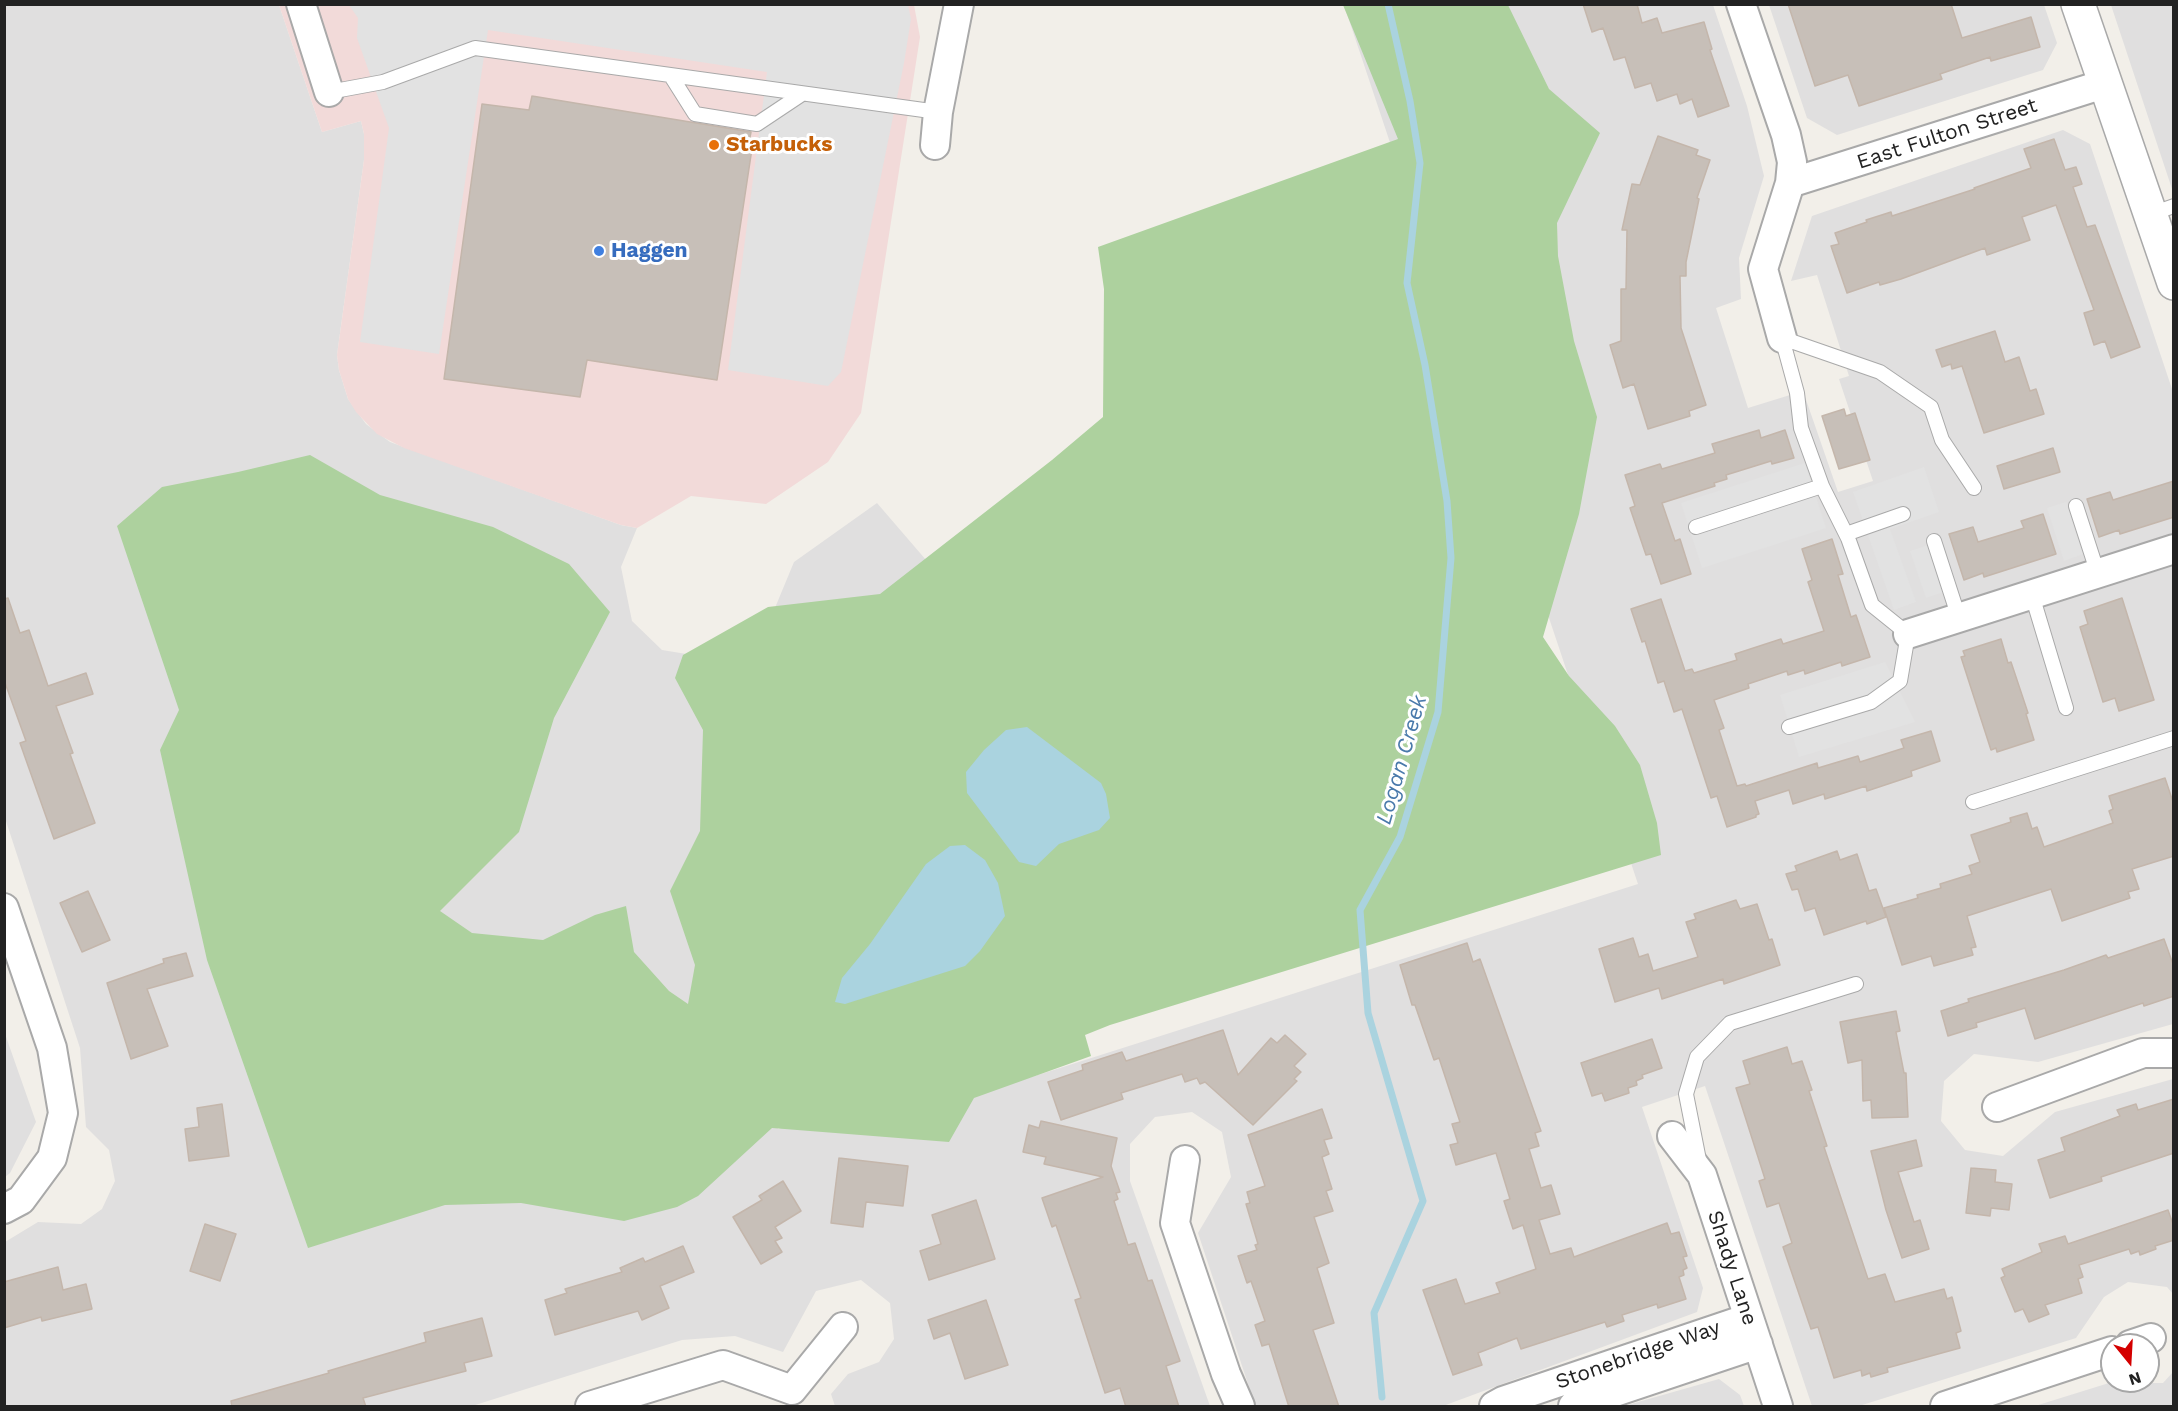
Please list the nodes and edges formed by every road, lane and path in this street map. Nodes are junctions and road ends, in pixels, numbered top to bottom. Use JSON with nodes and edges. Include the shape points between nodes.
{"nodes":[{"id":1,"x":301,"y":4,"type":"edge"},
{"id":2,"x":960,"y":4,"type":"edge"},
{"id":3,"x":1741,"y":4,"type":"edge"},
{"id":4,"x":2078,"y":4,"type":"edge"},
{"id":5,"x":671,"y":76,"type":"junction"},
{"id":6,"x":2104,"y":84,"type":"junction"},
{"id":7,"x":329,"y":92,"type":"joint"},
{"id":8,"x":802,"y":94,"type":"junction"},
{"id":9,"x":938,"y":112,"type":"junction"},
{"id":10,"x":935,"y":145,"type":"dead end"},
{"id":11,"x":1790,"y":183,"type":"junction"},
{"id":12,"x":2162,"y":210,"type":"edge"},
{"id":13,"x":2174,"y":283,"type":"edge"},
{"id":14,"x":1782,"y":338,"type":"junction"},
{"id":15,"x":1822,"y":486,"type":"junction"},
{"id":16,"x":1974,"y":488,"type":"dead end"},
{"id":17,"x":2076,"y":506,"type":"dead end"},
{"id":18,"x":1903,"y":514,"type":"dead end"},
{"id":19,"x":1696,"y":527,"type":"dead end"},
{"id":20,"x":1846,"y":534,"type":"junction"},
{"id":21,"x":1934,"y":541,"type":"dead end"},
{"id":22,"x":2174,"y":549,"type":"edge"},
{"id":23,"x":2098,"y":574,"type":"junction"},
{"id":24,"x":2032,"y":596,"type":"junction"},
{"id":25,"x":1959,"y":618,"type":"junction"},
{"id":26,"x":1908,"y":634,"type":"junction"},
{"id":27,"x":2066,"y":708,"type":"dead end"},
{"id":28,"x":1789,"y":727,"type":"dead end"},
{"id":29,"x":2174,"y":738,"type":"edge"},
{"id":30,"x":1973,"y":802,"type":"dead end"},
{"id":31,"x":4,"y":908,"type":"edge"},
{"id":32,"x":1856,"y":984,"type":"dead end"},
{"id":33,"x":2174,"y":1053,"type":"edge"},
{"id":34,"x":1996,"y":1107,"type":"dead end"},
{"id":35,"x":1672,"y":1136,"type":"dead end"},
{"id":36,"x":1185,"y":1160,"type":"dead end"},
{"id":37,"x":1702,"y":1175,"type":"junction"},
{"id":38,"x":4,"y":1209,"type":"edge"},
{"id":39,"x":843,"y":1327,"type":"dead end"},
{"id":40,"x":1753,"y":1331,"type":"junction"},
{"id":41,"x":2100,"y":1355,"type":"edge"},
{"id":42,"x":797,"y":1398,"type":"edge"},
{"id":43,"x":590,"y":1407,"type":"edge"},
{"id":44,"x":1240,"y":1407,"type":"edge"},
{"id":45,"x":1494,"y":1407,"type":"edge"},
{"id":46,"x":1573,"y":1407,"type":"edge"},
{"id":47,"x":1779,"y":1407,"type":"edge"},
{"id":48,"x":1945,"y":1407,"type":"edge"}],
"edges":[{"from":1,"to":7,"type":"street"},
{"from":2,"to":9,"type":"street"},
{"from":3,"to":11,"type":"street","via":[[1786,135],[1792,162]]},
{"from":4,"to":6,"type":"street"},
{"from":5,"to":7,"type":"lane","via":[[475,48],[382,82]]},
{"from":5,"to":8,"type":"lane"},
{"from":5,"to":8,"type":"lane","via":[[695,114],[757,124]]},
{"from":6,"to":11,"type":"street","name":"East Fulton Street"},
{"from":6,"to":12,"type":"street"},
{"from":8,"to":9,"type":"lane"},
{"from":9,"to":10,"type":"street"},
{"from":11,"to":14,"type":"street","via":[[1763,269]]},
{"from":12,"to":13,"type":"street"},
{"from":14,"to":15,"type":"lane","via":[[1797,393],[1801,428]]},
{"from":14,"to":16,"type":"lane","via":[[1880,372],[1931,407],[1942,440]]},
{"from":15,"to":19,"type":"lane"},
{"from":15,"to":20,"type":"lane"},
{"from":17,"to":23,"type":"lane"},
{"from":18,"to":20,"type":"lane"},
{"from":20,"to":26,"type":"lane","via":[[1872,604]]},
{"from":21,"to":25,"type":"lane"},
{"from":22,"to":23,"type":"street"},
{"from":23,"to":24,"type":"street"},
{"from":24,"to":25,"type":"street"},
{"from":24,"to":27,"type":"lane"},
{"from":25,"to":26,"type":"street"},
{"from":26,"to":28,"type":"lane","via":[[1900,681],[1871,702]]},
{"from":29,"to":30,"type":"lane"},
{"from":31,"to":38,"type":"street","via":[[52,1048],[63,1113],[52,1158],[21,1200]]},
{"from":32,"to":37,"type":"lane","via":[[1730,1023],[1697,1057],[1686,1094]]},
{"from":33,"to":34,"type":"street","via":[[2143,1053]]},
{"from":35,"to":37,"type":"street","name":"Shady Lane"},
{"from":36,"to":44,"type":"street","via":[[1175,1223]]},
{"from":37,"to":40,"type":"street","name":"Shady Lane"},
{"from":39,"to":42,"type":"street"},
{"from":40,"to":45,"type":"street","name":"Stonebridge Way","via":[[1503,1401]]},
{"from":40,"to":46,"type":"street","name":"Stonebridge Way"},
{"from":40,"to":47,"type":"street","name":"Shady Lane"},
{"from":41,"to":48,"type":"street"},
{"from":42,"to":43,"type":"street","via":[[723,1365]]}]}
